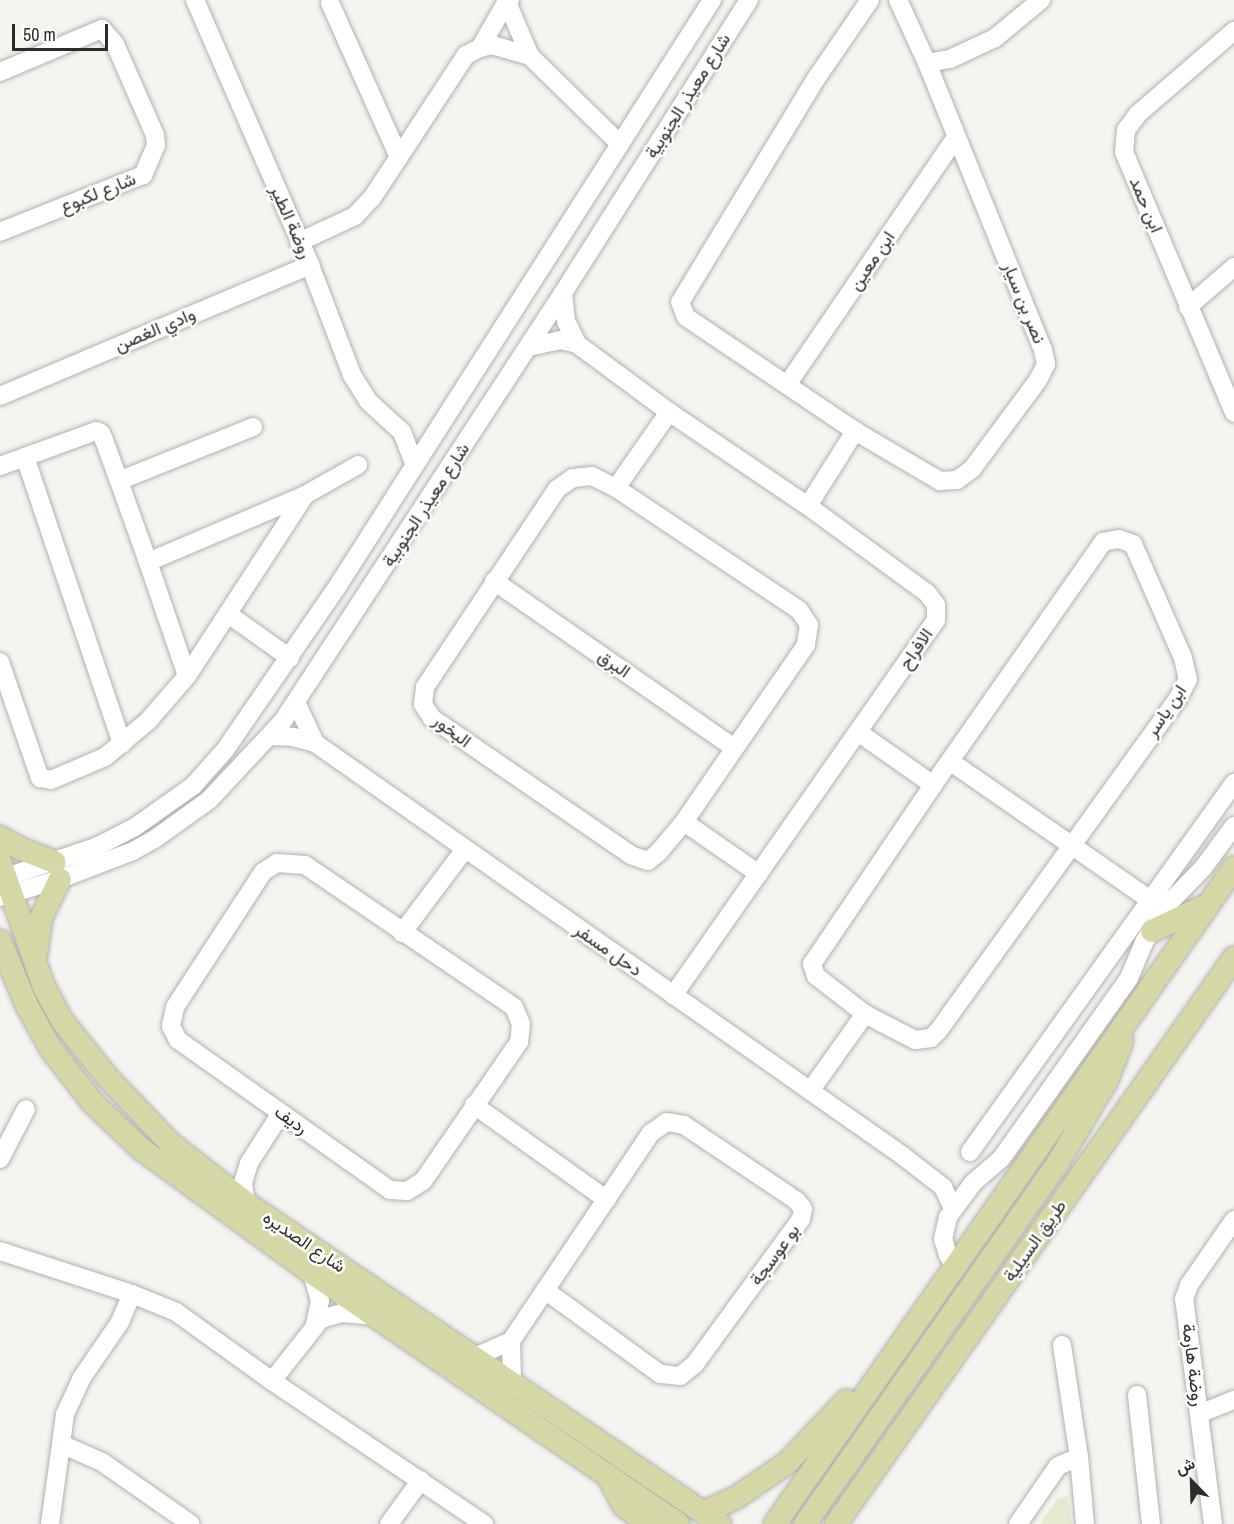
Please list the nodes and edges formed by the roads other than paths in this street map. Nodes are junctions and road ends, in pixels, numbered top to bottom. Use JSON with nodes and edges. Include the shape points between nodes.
{"nodes":[{"id":1,"x":195,"y":0,"type":"edge"},
{"id":2,"x":507,"y":0,"type":"edge"},
{"id":3,"x":698,"y":0,"type":"edge"},
{"id":4,"x":712,"y":0,"type":"edge"},
{"id":5,"x":749,"y":0,"type":"edge"},
{"id":6,"x":870,"y":0,"type":"edge"},
{"id":7,"x":898,"y":0,"type":"edge"},
{"id":8,"x":1041,"y":0,"type":"edge"},
{"id":9,"x":330,"y":3,"type":"dead end"},
{"id":10,"x":698,"y":23,"type":"junction"},
{"id":11,"x":1231,"y":40,"type":"edge"},
{"id":12,"x":480,"y":48,"type":"junction"},
{"id":13,"x":530,"y":56,"type":"junction"},
{"id":14,"x":927,"y":63,"type":"junction"},
{"id":15,"x":0,"y":72,"type":"edge"},
{"id":16,"x":956,"y":137,"type":"junction"},
{"id":17,"x":620,"y":144,"type":"junction"},
{"id":18,"x":399,"y":157,"type":"junction"},
{"id":19,"x":0,"y":232,"type":"edge"},
{"id":20,"x":299,"y":242,"type":"junction"},
{"id":21,"x":310,"y":265,"type":"junction"},
{"id":22,"x":1234,"y":267,"type":"edge"},
{"id":23,"x":563,"y":293,"type":"junction"},
{"id":24,"x":1188,"y":307,"type":"junction"},
{"id":25,"x":577,"y":344,"type":"junction"},
{"id":26,"x":528,"y":346,"type":"junction"},
{"id":27,"x":787,"y":385,"type":"junction"},
{"id":28,"x":1230,"y":391,"type":"edge"},
{"id":29,"x":0,"y":396,"type":"edge"},
{"id":30,"x":669,"y":412,"type":"junction"},
{"id":31,"x":1234,"y":414,"type":"edge"},
{"id":32,"x":441,"y":420,"type":"junction"},
{"id":33,"x":254,"y":427,"type":"dead end"},
{"id":34,"x":855,"y":431,"type":"junction"},
{"id":35,"x":402,"y":432,"type":"junction"},
{"id":36,"x":25,"y":457,"type":"junction"},
{"id":37,"x":414,"y":464,"type":"junction"},
{"id":38,"x":358,"y":465,"type":"dead end"},
{"id":39,"x":0,"y":466,"type":"edge"},
{"id":40,"x":119,"y":481,"type":"junction"},
{"id":41,"x":616,"y":488,"type":"junction"},
{"id":42,"x":305,"y":495,"type":"junction"},
{"id":43,"x":808,"y":506,"type":"junction"},
{"id":44,"x":148,"y":562,"type":"junction"},
{"id":45,"x":495,"y":581,"type":"junction"},
{"id":46,"x":228,"y":614,"type":"junction"},
{"id":47,"x":290,"y":658,"type":"junction"},
{"id":48,"x":0,"y":662,"type":"edge"},
{"id":49,"x":187,"y":676,"type":"junction"},
{"id":50,"x":297,"y":704,"type":"junction"},
{"id":51,"x":858,"y":732,"type":"junction"},
{"id":52,"x":270,"y":736,"type":"junction"},
{"id":53,"x":315,"y":743,"type":"junction"},
{"id":54,"x":123,"y":744,"type":"junction"},
{"id":55,"x":734,"y":747,"type":"junction"},
{"id":56,"x":951,"y":762,"type":"junction"},
{"id":57,"x":933,"y":785,"type":"junction"},
{"id":58,"x":1230,"y":799,"type":"edge"},
{"id":59,"x":684,"y":822,"type":"junction"},
{"id":60,"x":1234,"y":826,"type":"edge"},
{"id":61,"x":0,"y":837,"type":"edge"},
{"id":62,"x":1071,"y":844,"type":"junction"},
{"id":63,"x":465,"y":849,"type":"junction"},
{"id":64,"x":1234,"y":868,"type":"edge"},
{"id":65,"x":57,"y":870,"type":"junction"},
{"id":66,"x":759,"y":874,"type":"junction"},
{"id":67,"x":3,"y":887,"type":"edge"},
{"id":68,"x":1150,"y":900,"type":"junction"},
{"id":69,"x":1208,"y":904,"type":"junction"},
{"id":70,"x":1152,"y":931,"type":"junction"},
{"id":71,"x":402,"y":933,"type":"junction"},
{"id":72,"x":0,"y":941,"type":"edge"},
{"id":73,"x":1234,"y":958,"type":"edge"},
{"id":74,"x":5,"y":960,"type":"edge"},
{"id":75,"x":36,"y":964,"type":"junction"},
{"id":76,"x":44,"y":987,"type":"junction"},
{"id":77,"x":673,"y":995,"type":"junction"},
{"id":78,"x":1071,"y":1010,"type":"junction"},
{"id":79,"x":865,"y":1014,"type":"junction"},
{"id":80,"x":1101,"y":1016,"type":"junction"},
{"id":81,"x":1129,"y":1017,"type":"junction"},
{"id":82,"x":1088,"y":1036,"type":"junction"},
{"id":83,"x":810,"y":1091,"type":"junction"},
{"id":84,"x":474,"y":1105,"type":"junction"},
{"id":85,"x":26,"y":1109,"type":"dead end"},
{"id":86,"x":281,"y":1113,"type":"junction"},
{"id":87,"x":970,"y":1152,"type":"dead end"},
{"id":88,"x":903,"y":1156,"type":"junction"},
{"id":89,"x":0,"y":1159,"type":"edge"},
{"id":90,"x":249,"y":1163,"type":"junction"},
{"id":91,"x":214,"y":1179,"type":"junction"},
{"id":92,"x":973,"y":1183,"type":"junction"},
{"id":93,"x":607,"y":1200,"type":"junction"},
{"id":94,"x":246,"y":1203,"type":"junction"},
{"id":95,"x":953,"y":1208,"type":"junction"},
{"id":96,"x":1234,"y":1220,"type":"edge"},
{"id":97,"x":0,"y":1251,"type":"edge"},
{"id":98,"x":954,"y":1264,"type":"junction"},
{"id":99,"x":312,"y":1273,"type":"junction"},
{"id":100,"x":545,"y":1290,"type":"junction"},
{"id":101,"x":132,"y":1294,"type":"junction"},
{"id":102,"x":376,"y":1316,"type":"junction"},
{"id":103,"x":315,"y":1324,"type":"junction"},
{"id":104,"x":511,"y":1341,"type":"junction"},
{"id":105,"x":1062,"y":1345,"type":"dead end"},
{"id":106,"x":896,"y":1349,"type":"junction"},
{"id":107,"x":475,"y":1358,"type":"junction"},
{"id":108,"x":272,"y":1381,"type":"junction"},
{"id":109,"x":513,"y":1381,"type":"junction"},
{"id":110,"x":1137,"y":1395,"type":"dead end"},
{"id":111,"x":1234,"y":1400,"type":"edge"},
{"id":112,"x":1199,"y":1414,"type":"junction"},
{"id":113,"x":61,"y":1444,"type":"junction"},
{"id":114,"x":1079,"y":1457,"type":"junction"},
{"id":115,"x":608,"y":1473,"type":"junction"},
{"id":116,"x":421,"y":1480,"type":"junction"},
{"id":117,"x":860,"y":1488,"type":"junction"},
{"id":118,"x":712,"y":1518,"type":"edge"},
{"id":119,"x":50,"y":1524,"type":"edge"},
{"id":120,"x":191,"y":1524,"type":"edge"},
{"id":121,"x":389,"y":1524,"type":"edge"},
{"id":122,"x":484,"y":1524,"type":"edge"},
{"id":123,"x":648,"y":1524,"type":"edge"},
{"id":124,"x":678,"y":1524,"type":"edge"},
{"id":125,"x":775,"y":1524,"type":"edge"},
{"id":126,"x":806,"y":1524,"type":"edge"},
{"id":127,"x":836,"y":1524,"type":"edge"},
{"id":128,"x":851,"y":1524,"type":"edge"},
{"id":129,"x":1018,"y":1524,"type":"edge"},
{"id":130,"x":1085,"y":1524,"type":"edge"},
{"id":131,"x":1151,"y":1524,"type":"edge"},
{"id":132,"x":1214,"y":1524,"type":"edge"}],
"edges":[{"from":1,"to":20,"type":"street","name":"روضة الطير"},
{"from":2,"to":12,"type":"street"},
{"from":2,"to":13,"type":"street"},
{"from":3,"to":10,"type":"street"},
{"from":4,"to":10,"type":"street","name":"شارع معيذر الجنوبية"},
{"from":5,"to":23,"type":"street","name":"شارع معيذر الجنوبية"},
{"from":6,"to":27,"type":"street","name":"نصر بن سيار","via":[[816,77],[680,302],[686,317]]},
{"from":7,"to":14,"type":"street","name":"نصر بن سيار"},
{"from":8,"to":14,"type":"street","via":[[995,38],[950,59]]},
{"from":9,"to":18,"type":"street"},
{"from":10,"to":17,"type":"street","name":"شارع معيذر الجنوبية"},
{"from":11,"to":24,"type":"street","name":"ابن حمد","via":[[1138,114],[1126,130],[1124,152]]},
{"from":12,"to":13,"type":"street","via":[[492,45]]},
{"from":12,"to":18,"type":"street","via":[[466,55]]},
{"from":13,"to":17,"type":"street"},
{"from":14,"to":16,"type":"street","name":"نصر بن سيار"},
{"from":15,"to":19,"type":"street","name":"شارع لكبوع","via":[[102,29],[115,44],[155,135],[156,146],[143,175]]},
{"from":16,"to":27,"type":"street","name":"ابن معين"},
{"from":16,"to":34,"type":"street","name":"نصر بن سيار","via":[[1046,364],[972,469],[957,480],[939,482]]},
{"from":17,"to":32,"type":"street","name":"شارع معيذر الجنوبية"},
{"from":18,"to":20,"type":"street","via":[[355,216]]},
{"from":20,"to":21,"type":"street","name":"روضة الطير"},
{"from":21,"to":29,"type":"street","name":"وادي الغصن"},
{"from":21,"to":35,"type":"street","name":"روضة الطير","via":[[360,391]]},
{"from":22,"to":24,"type":"street"},
{"from":23,"to":25,"type":"street","via":[[566,321]]},
{"from":23,"to":26,"type":"street","name":"شارع معيذر الجنوبية"},
{"from":24,"to":28,"type":"street","name":"ابن حمد"},
{"from":25,"to":26,"type":"street","via":[[561,340]]},
{"from":25,"to":30,"type":"street","name":"الافراح"},
{"from":26,"to":50,"type":"street","name":"شارع معيذر الجنوبية"},
{"from":27,"to":34,"type":"street","name":"نصر بن سيار"},
{"from":28,"to":31,"type":"street","name":"ابن حمد"},
{"from":30,"to":41,"type":"street"},
{"from":30,"to":43,"type":"street","name":"الافراح"},
{"from":32,"to":35,"type":"street","via":[[420,432]]},
{"from":32,"to":37,"type":"street","name":"شارع معيذر الجنوبية"},
{"from":33,"to":40,"type":"street"},
{"from":34,"to":43,"type":"street"},
{"from":35,"to":37,"type":"street","name":"روضة الطير"},
{"from":36,"to":39,"type":"street"},
{"from":36,"to":40,"type":"street","via":[[96,431],[104,440]]},
{"from":36,"to":54,"type":"street"},
{"from":37,"to":47,"type":"street","name":"شارع معيذر الجنوبية"},
{"from":38,"to":42,"type":"street"},
{"from":40,"to":44,"type":"street"},
{"from":41,"to":45,"type":"street","name":"البخور","via":[[592,476],[573,478],[557,489]]},
{"from":41,"to":55,"type":"street","name":"البخور","via":[[799,610],[808,625],[806,645]]},
{"from":42,"to":44,"type":"street"},
{"from":42,"to":46,"type":"street"},
{"from":43,"to":51,"type":"street","name":"الافراح","via":[[927,593],[936,605],[936,620]]},
{"from":44,"to":49,"type":"street"},
{"from":45,"to":55,"type":"street","name":"البرق"},
{"from":45,"to":59,"type":"street","name":"البخور","via":[[425,687],[423,704],[432,718],[631,855],[648,861]]},
{"from":46,"to":47,"type":"street"},
{"from":46,"to":49,"type":"street"},
{"from":47,"to":65,"type":"street","name":"شارع معيذر الجنوبية","via":[[225,750],[193,786],[135,826]]},
{"from":48,"to":54,"type":"street","via":[[40,778],[51,780],[105,757]]},
{"from":49,"to":54,"type":"street"},
{"from":50,"to":52,"type":"street","name":"شارع معيذر الجنوبية"},
{"from":50,"to":53,"type":"street","name":"دحل مسفر"},
{"from":51,"to":57,"type":"street"},
{"from":51,"to":66,"type":"street","name":"الافراح"},
{"from":52,"to":53,"type":"street","name":"دحل مسفر"},
{"from":52,"to":65,"type":"street","name":"شارع معيذر الجنوبية","via":[[209,800],[170,829],[133,851]]},
{"from":53,"to":63,"type":"street","name":"دحل مسفر"},
{"from":55,"to":59,"type":"street","name":"البخور"},
{"from":56,"to":57,"type":"street","name":"ابن ياسر"},
{"from":56,"to":62,"type":"street"},
{"from":56,"to":62,"type":"street","name":"ابن ياسر","via":[[1103,542],[1119,539],[1133,544],[1183,658],[1188,679],[1179,697]]},
{"from":57,"to":79,"type":"street","name":"ابن ياسر","via":[[812,964],[816,976]]},
{"from":58,"to":68,"type":"street"},
{"from":59,"to":66,"type":"street"},
{"from":60,"to":70,"type":"street","via":[[1203,868],[1175,896]]},
{"from":61,"to":65,"type":"main road"},
{"from":62,"to":68,"type":"street"},
{"from":62,"to":79,"type":"street","name":"ابن ياسر","via":[[931,1038],[915,1040]]},
{"from":63,"to":71,"type":"street"},
{"from":63,"to":77,"type":"street","name":"دحل مسفر"},
{"from":64,"to":69,"type":"main road"},
{"from":65,"to":67,"type":"street","name":"شارع معيذر الجنوبية"},
{"from":65,"to":75,"type":"main road","via":[[41,918]]},
{"from":66,"to":77,"type":"street","name":"الافراح"},
{"from":67,"to":75,"type":"main road","name":"شارع الصديره"},
{"from":67,"to":76,"type":"main road","via":[[23,963]]},
{"from":68,"to":78,"type":"street"},
{"from":69,"to":70,"type":"main road"},
{"from":69,"to":81,"type":"main road"},
{"from":70,"to":80,"type":"street","via":[[1142,946],[1135,970]]},
{"from":71,"to":84,"type":"street","name":"رديف","via":[[514,1007],[518,1016],[519,1042]]},
{"from":71,"to":86,"type":"street","name":"رديف","via":[[305,865],[277,863],[263,872],[175,1007],[171,1026],[178,1040]]},
{"from":72,"to":74,"type":"main road","name":"شارع الصديره"},
{"from":73,"to":117,"type":"main road","name":"طريق السيلية"},
{"from":74,"to":99,"type":"main road","name":"شارع الصديره","via":[[51,1049],[77,1085],[115,1126]]},
{"from":75,"to":76,"type":"main road","name":"شارع الصديره"},
{"from":76,"to":91,"type":"main road","name":"شارع الصديره","via":[[63,1022],[108,1077],[164,1137]]},
{"from":77,"to":83,"type":"street","name":"دحل مسفر"},
{"from":78,"to":80,"type":"street"},
{"from":78,"to":82,"type":"street"},
{"from":78,"to":87,"type":"street"},
{"from":79,"to":83,"type":"street"},
{"from":80,"to":82,"type":"street"},
{"from":81,"to":98,"type":"main road"},
{"from":81,"to":126,"type":"main road","via":[[1107,1080],[1074,1138]]},
{"from":82,"to":92,"type":"street","via":[[1001,1159]]},
{"from":83,"to":88,"type":"street","name":"دحل مسفر"},
{"from":84,"to":86,"type":"street","name":"رديف","via":[[423,1181],[407,1191],[390,1190]]},
{"from":84,"to":93,"type":"street"},
{"from":85,"to":89,"type":"street"},
{"from":86,"to":90,"type":"street"},
{"from":88,"to":92,"type":"street","name":"دحل مسفر","via":[[915,1158],[949,1179]]},
{"from":88,"to":95,"type":"street","name":"دحل مسفر","via":[[943,1187]]},
{"from":90,"to":91,"type":"street"},
{"from":90,"to":94,"type":"street","via":[[243,1183]]},
{"from":91,"to":94,"type":"main road","name":"شارع الصديره"},
{"from":92,"to":95,"type":"street"},
{"from":93,"to":100,"type":"street","name":"بو عوسجة"},
{"from":93,"to":100,"type":"street","name":"بو عوسجة","via":[[651,1133],[667,1122],[676,1122],[797,1201],[803,1214],[695,1364],[680,1376],[660,1374]]},
{"from":94,"to":107,"type":"main road","name":"شارع الصديره"},
{"from":95,"to":98,"type":"street","via":[[945,1223],[943,1239]]},
{"from":96,"to":112,"type":"street","name":"روضة هارمة","via":[[1184,1299]]},
{"from":97,"to":101,"type":"street"},
{"from":98,"to":106,"type":"main road"},
{"from":99,"to":102,"type":"main road","name":"شارع الصديره"},
{"from":99,"to":103,"type":"street","via":[[320,1301]]},
{"from":100,"to":104,"type":"street","name":"بو عوسجة"},
{"from":101,"to":108,"type":"street","via":[[176,1312]]},
{"from":101,"to":113,"type":"street","via":[[120,1322],[81,1379],[65,1414]]},
{"from":102,"to":103,"type":"street","via":[[342,1312]]},
{"from":102,"to":115,"type":"main road","name":"شارع الصديره"},
{"from":103,"to":108,"type":"street"},
{"from":104,"to":107,"type":"street"},
{"from":104,"to":109,"type":"street"},
{"from":105,"to":114,"type":"street"},
{"from":106,"to":118,"type":"main road","via":[[787,1463]]},
{"from":106,"to":125,"type":"main road"},
{"from":107,"to":109,"type":"main road","name":"شارع الصديره"},
{"from":108,"to":116,"type":"street"},
{"from":109,"to":118,"type":"main road","name":"شارع الصديره"},
{"from":110,"to":131,"type":"street"},
{"from":111,"to":112,"type":"street"},
{"from":112,"to":132,"type":"street","name":"روضة هارمة"},
{"from":113,"to":119,"type":"street"},
{"from":113,"to":120,"type":"street","via":[[102,1462]]},
{"from":114,"to":129,"type":"street","via":[[1058,1466]]},
{"from":114,"to":130,"type":"street"},
{"from":115,"to":123,"type":"main road","via":[[618,1498]]},
{"from":115,"to":124,"type":"main road","name":"شارع الصديره"},
{"from":116,"to":121,"type":"street"},
{"from":116,"to":122,"type":"street"},
{"from":117,"to":127,"type":"main road","name":"طريق السيلية"},
{"from":117,"to":128,"type":"main road"}]}
